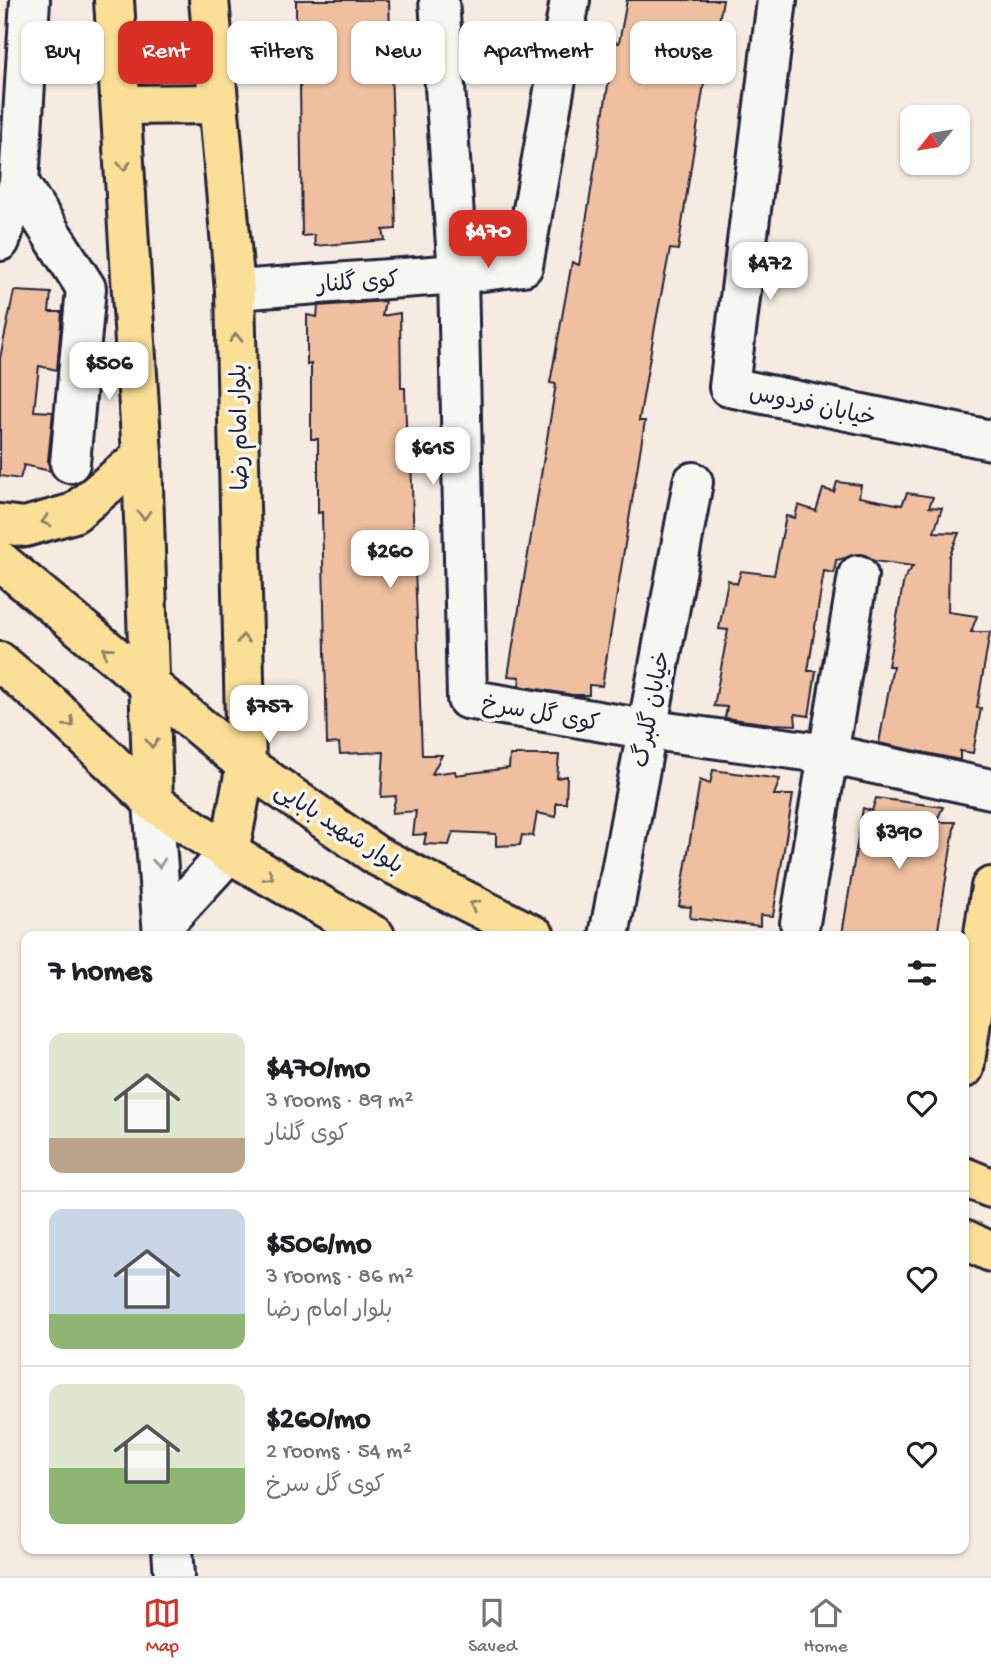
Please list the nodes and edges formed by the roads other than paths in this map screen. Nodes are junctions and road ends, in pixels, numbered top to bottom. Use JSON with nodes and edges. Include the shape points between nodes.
{"nodes":[{"id":1,"x":30,"y":0,"type":"edge"},
{"id":2,"x":114,"y":0,"type":"edge"},
{"id":3,"x":209,"y":0,"type":"edge"},
{"id":4,"x":439,"y":0,"type":"edge"},
{"id":5,"x":570,"y":0,"type":"edge"},
{"id":6,"x":777,"y":0,"type":"edge"},
{"id":7,"x":218,"y":104,"type":"junction"},
{"id":8,"x":121,"y":106,"type":"junction"},
{"id":9,"x":19,"y":183,"type":"junction"},
{"id":10,"x":0,"y":241,"type":"edge"},
{"id":11,"x":458,"y":274,"type":"junction"},
{"id":12,"x":235,"y":289,"type":"junction"},
{"id":13,"x":991,"y":440,"type":"edge"},
{"id":14,"x":142,"y":456,"type":"junction"},
{"id":15,"x":70,"y":463,"type":"dead end"},
{"id":16,"x":693,"y":482,"type":"dead end"},
{"id":17,"x":0,"y":524,"type":"edge"},
{"id":18,"x":0,"y":561,"type":"edge"},
{"id":19,"x":858,"y":575,"type":"dead end"},
{"id":20,"x":0,"y":662,"type":"edge"},
{"id":21,"x":151,"y":687,"type":"junction"},
{"id":22,"x":645,"y":729,"type":"junction"},
{"id":23,"x":828,"y":754,"type":"junction"},
{"id":24,"x":246,"y":765,"type":"junction"},
{"id":25,"x":991,"y":789,"type":"edge"},
{"id":26,"x":153,"y":802,"type":"junction"},
{"id":27,"x":229,"y":853,"type":"junction"},
{"id":28,"x":991,"y":887,"type":"edge"},
{"id":29,"x":800,"y":923,"type":"dead end"},
{"id":30,"x":163,"y":930,"type":"edge"},
{"id":31,"x":366,"y":931,"type":"edge"},
{"id":32,"x":525,"y":931,"type":"edge"},
{"id":33,"x":610,"y":931,"type":"edge"},
{"id":34,"x":969,"y":1034,"type":"edge"},
{"id":35,"x":969,"y":1179,"type":"edge"},
{"id":36,"x":991,"y":1188,"type":"edge"},
{"id":37,"x":969,"y":1241,"type":"edge"},
{"id":38,"x":991,"y":1252,"type":"edge"},
{"id":39,"x":172,"y":1554,"type":"edge"},
{"id":40,"x":174,"y":1576,"type":"edge"}],
"edges":[{"from":1,"to":9,"type":"street"},
{"from":2,"to":8,"type":"main road"},
{"from":3,"to":7,"type":"main road","name":"بلوار امام رضا"},
{"from":4,"to":11,"type":"street"},
{"from":5,"to":11,"type":"street","name":"کوی گلنار","via":[[523,266]]},
{"from":6,"to":13,"type":"street","name":"خیابان فردوس","via":[[729,387]]},
{"from":7,"to":8,"type":"main road"},
{"from":7,"to":12,"type":"main road","name":"بلوار امام رضا"},
{"from":8,"to":14,"type":"main road","one_way":true},
{"from":9,"to":10,"type":"street"},
{"from":9,"to":15,"type":"street","via":[[86,288]]},
{"from":11,"to":12,"type":"street","name":"کوی گلنار"},
{"from":11,"to":22,"type":"street","name":"کوی گل سرخ","via":[[467,699]]},
{"from":24,"to":12,"type":"main road","name":"بلوار امام رضا","one_way":true},
{"from":14,"to":17,"type":"main road","one_way":true,"via":[[74,513],[24,527]]},
{"from":14,"to":21,"type":"main road","one_way":true},
{"from":16,"to":22,"type":"street","name":"خیابان گلبرگ"},
{"from":21,"to":18,"type":"main road","name":"بلوار شهید بابایی","one_way":true},
{"from":19,"to":23,"type":"street"},
{"from":20,"to":26,"type":"main road","one_way":true},
{"from":21,"to":24,"type":"main road","name":"بلوار شهید بابایی"},
{"from":21,"to":26,"type":"main road","one_way":true},
{"from":22,"to":23,"type":"street","name":"کوی گل سرخ"},
{"from":22,"to":33,"type":"street","name":"خیابان گلبرگ"},
{"from":23,"to":25,"type":"street","name":"کوی گل سرخ"},
{"from":23,"to":29,"type":"street"},
{"from":24,"to":27,"type":"main road","name":"بلوار امام رضا"},
{"from":32,"to":24,"type":"main road","name":"بلوار شهید بابایی","one_way":true,"via":[[377,856]]},
{"from":26,"to":27,"type":"main road"},
{"from":26,"to":30,"type":"street","one_way":true},
{"from":27,"to":30,"type":"street"},
{"from":27,"to":31,"type":"main road","one_way":true},
{"from":28,"to":34,"type":"main road"},
{"from":35,"to":36,"type":"main road"},
{"from":37,"to":38,"type":"main road"},
{"from":39,"to":40,"type":"street"}]}
